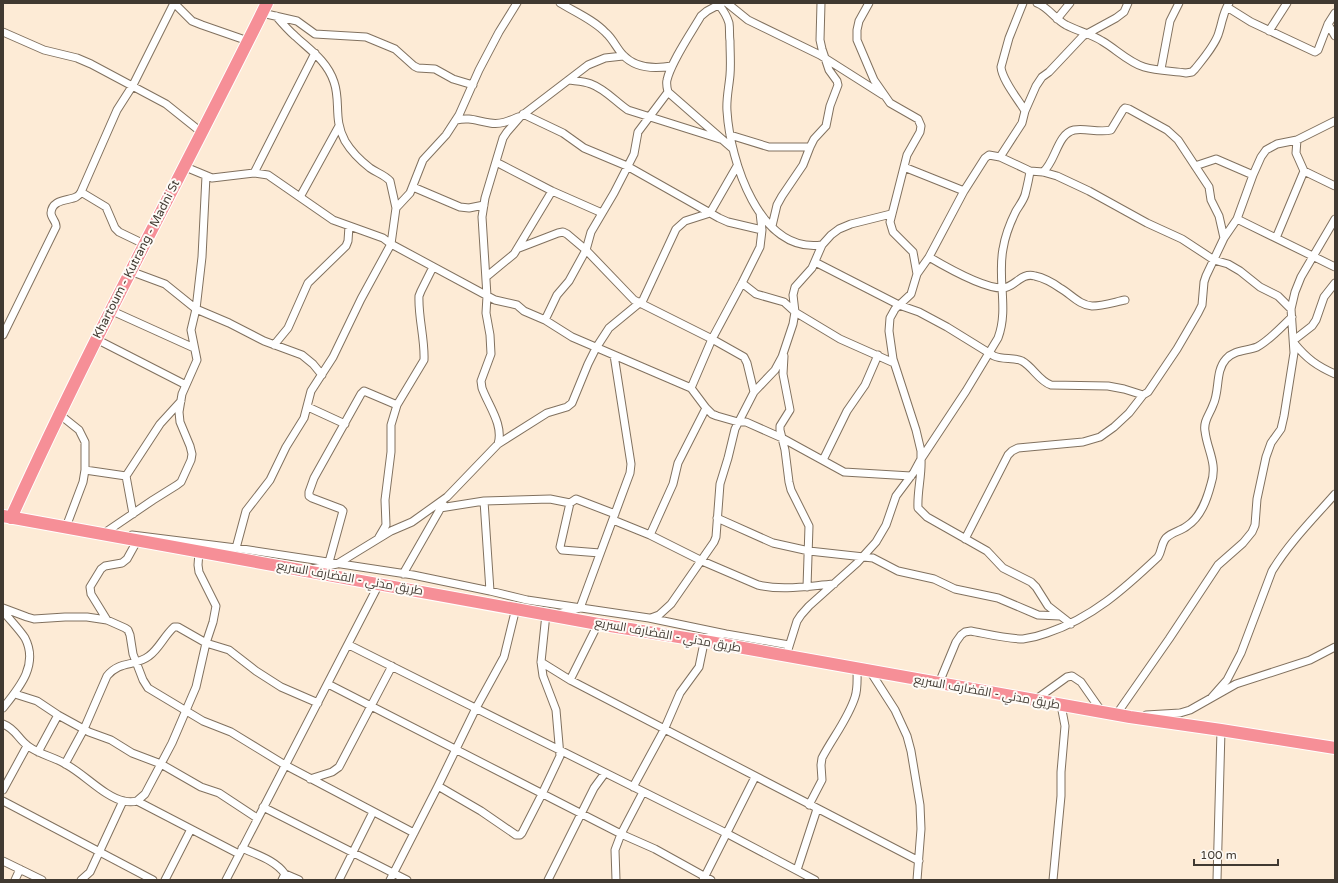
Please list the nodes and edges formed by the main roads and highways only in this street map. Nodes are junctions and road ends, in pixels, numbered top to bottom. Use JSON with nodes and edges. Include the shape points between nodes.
{"nodes":[{"id":1,"x":264,"y":8,"type":"edge"},
{"id":2,"x":6,"y":520,"type":"edge"},
{"id":3,"x":1335,"y":748,"type":"edge"}],
"edges":[{"from":1,"to":2,"type":"highway","name":"Khartoum - Kutrang - Madni St"},
{"from":2,"to":3,"type":"highway","name":"طريق مدني - القضارف السريع","via":[[66,527],[598,624],[704,641],[787,650],[857,669],[1103,713]]}]}
